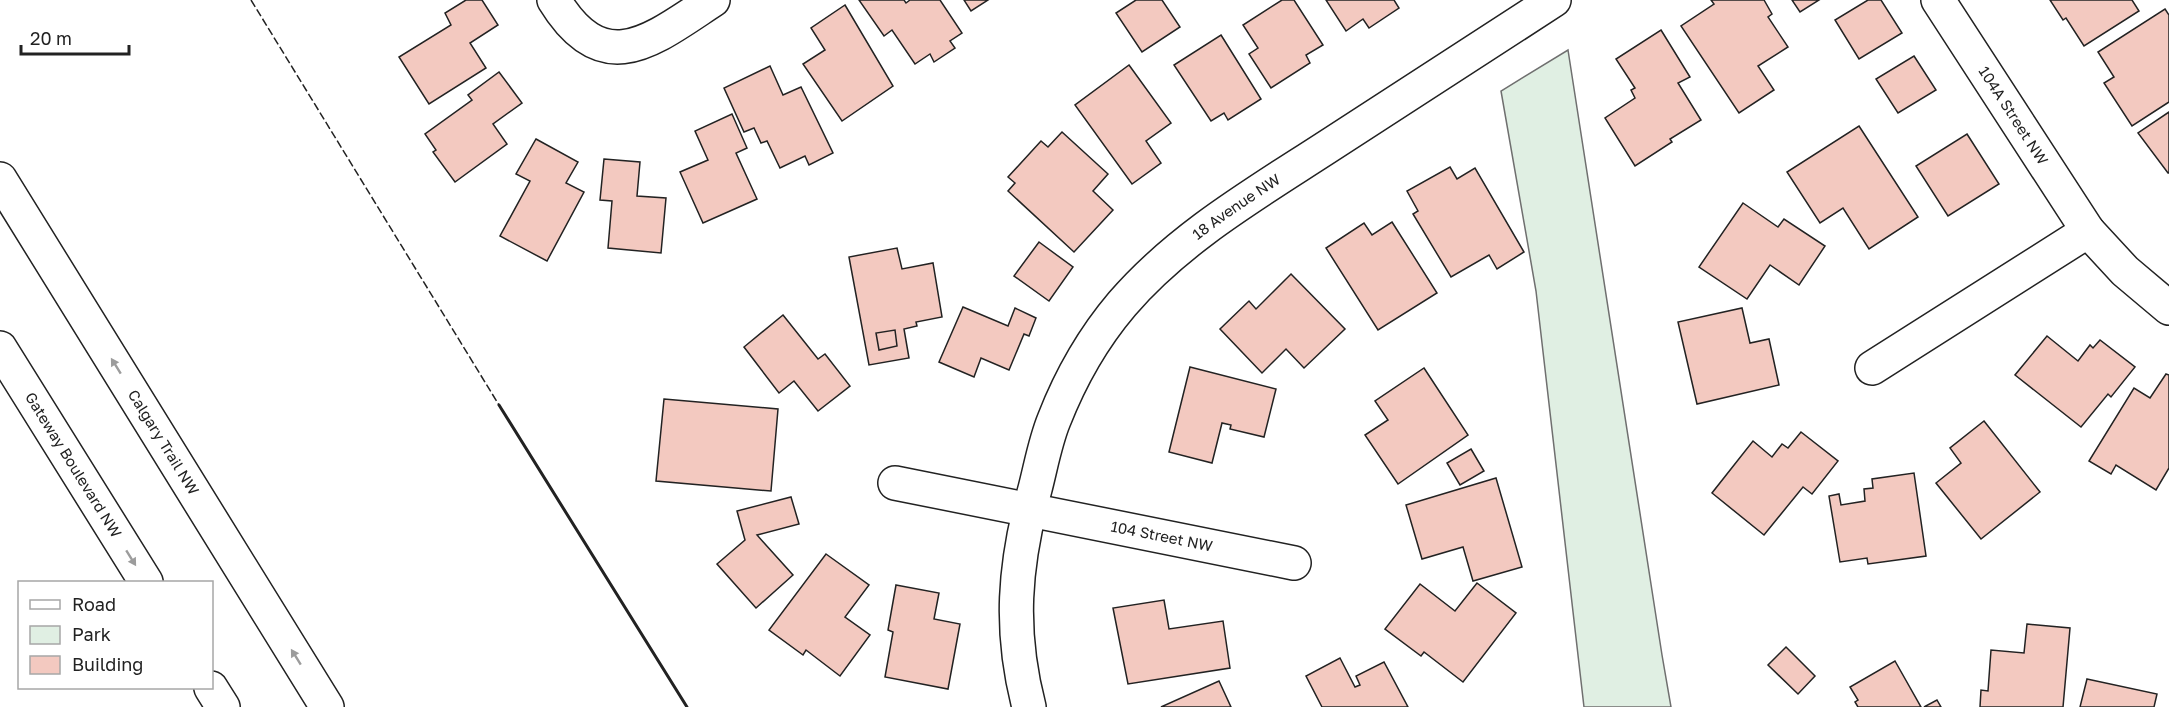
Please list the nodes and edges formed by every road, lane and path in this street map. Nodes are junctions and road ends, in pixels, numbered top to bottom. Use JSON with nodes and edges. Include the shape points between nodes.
{"nodes":[{"id":1,"x":554,"y":0,"type":"edge"},
{"id":2,"x":713,"y":0,"type":"edge"},
{"id":3,"x":1554,"y":0,"type":"edge"},
{"id":4,"x":1938,"y":0,"type":"edge"},
{"id":5,"x":0,"y":179,"type":"edge"},
{"id":6,"x":2088,"y":231,"type":"junction"},
{"id":7,"x":2169,"y":308,"type":"edge"},
{"id":8,"x":0,"y":348,"type":"edge"},
{"id":9,"x":1872,"y":368,"type":"dead end"},
{"id":10,"x":895,"y":483,"type":"dead end"},
{"id":11,"x":1029,"y":511,"type":"junction"},
{"id":12,"x":1294,"y":563,"type":"dead end"},
{"id":13,"x":145,"y":581,"type":"edge"},
{"id":14,"x":212,"y":689,"type":"edge"},
{"id":15,"x":224,"y":707,"type":"edge"},
{"id":16,"x":327,"y":707,"type":"edge"},
{"id":17,"x":1029,"y":707,"type":"edge"}],
"edges":[{"from":1,"to":2,"type":"main road","via":[[575,28],[605,47],[628,47],[651,38]]},
{"from":3,"to":11,"type":"main road","name":"18 Avenue NW","via":[[1234,207],[1163,264],[1122,304],[1074,378],[1053,420]]},
{"from":4,"to":6,"type":"main road","name":"104A Street NW"},
{"from":16,"to":5,"type":"main road","name":"Calgary Trail NW","one_way":true},
{"from":6,"to":7,"type":"main road","name":"104A Street NW","via":[[2125,271]]},
{"from":6,"to":9,"type":"main road"},
{"from":8,"to":13,"type":"main road","name":"Gateway Boulevard NW","one_way":true},
{"from":10,"to":11,"type":"main road","name":"104 Street NW"},
{"from":11,"to":12,"type":"main road","name":"104 Street NW"},
{"from":11,"to":17,"type":"main road","via":[[1017,572],[1014,615]]},
{"from":14,"to":15,"type":"main road"}]}
